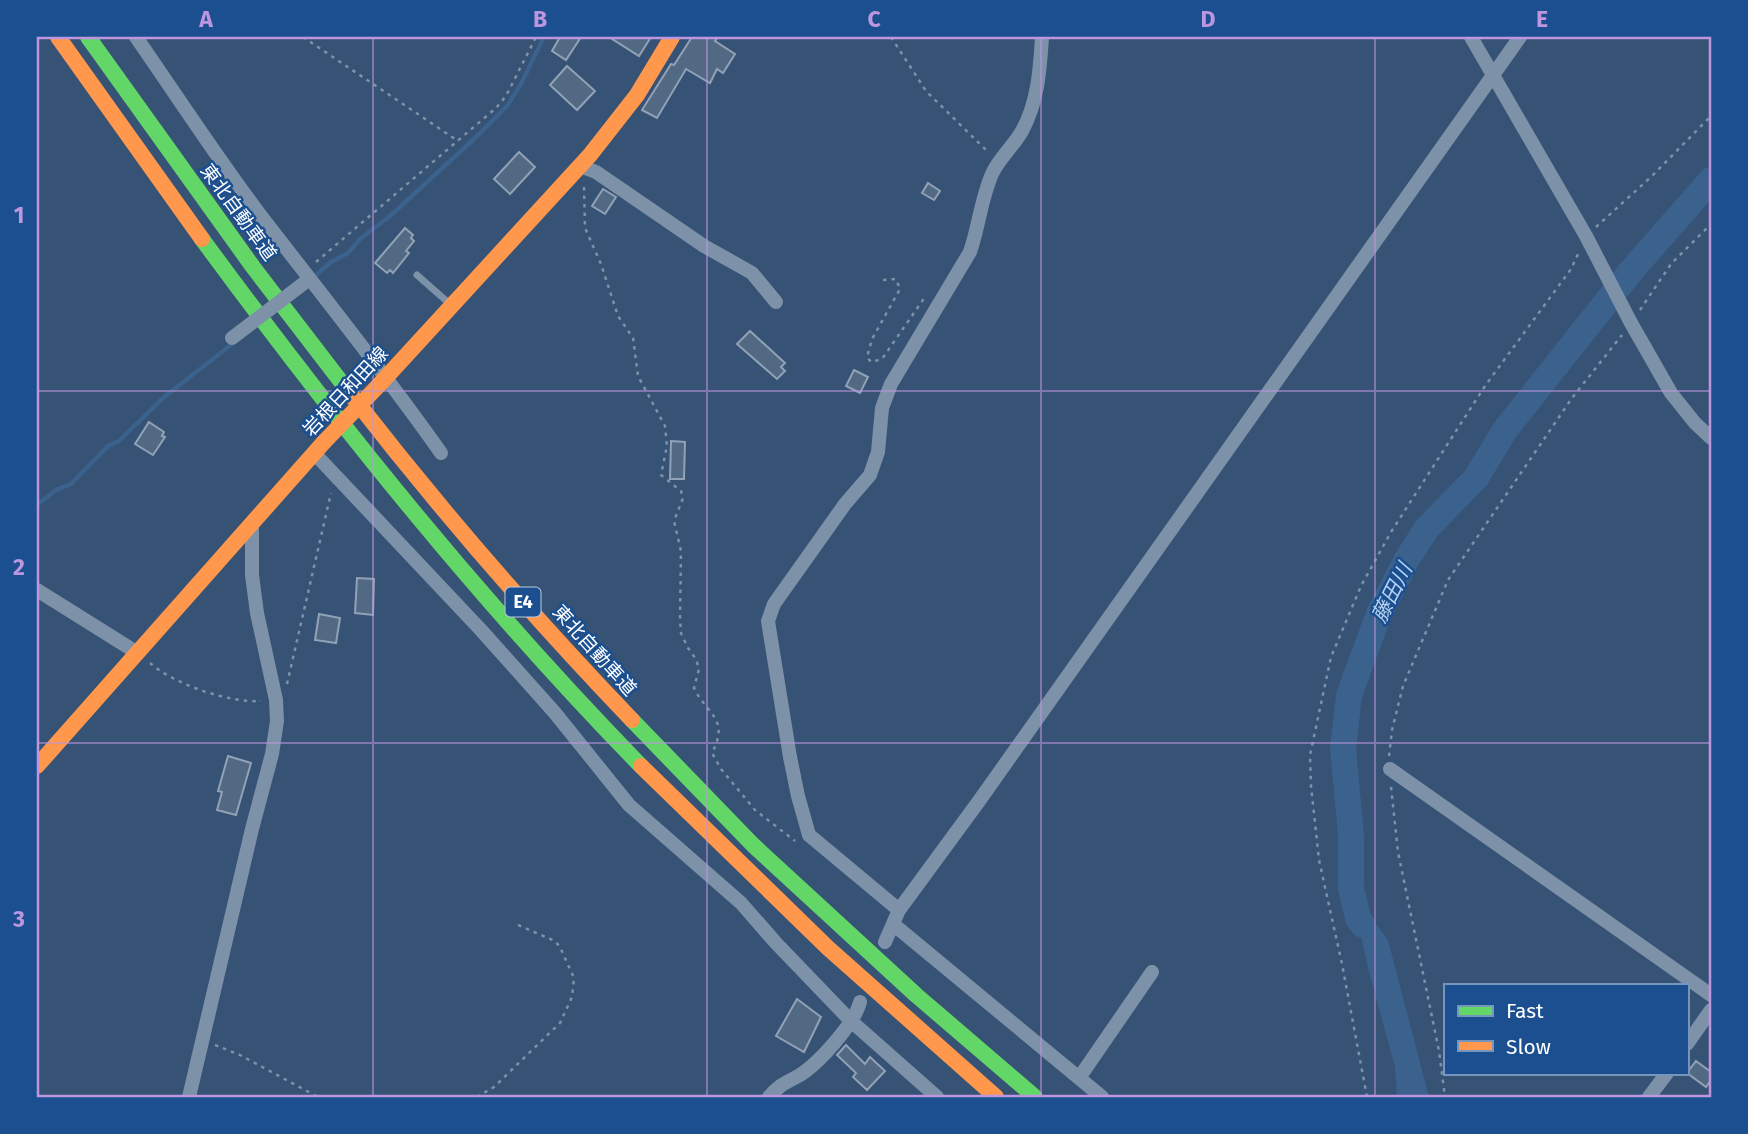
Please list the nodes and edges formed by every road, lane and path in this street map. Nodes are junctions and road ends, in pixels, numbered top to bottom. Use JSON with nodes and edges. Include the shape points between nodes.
{"nodes":[{"id":1,"x":58,"y":37,"type":"edge"},
{"id":2,"x":88,"y":37,"type":"edge"},
{"id":3,"x":136,"y":37,"type":"edge"},
{"id":4,"x":303,"y":37,"type":"edge"},
{"id":5,"x":536,"y":37,"type":"edge"},
{"id":6,"x":672,"y":37,"type":"edge"},
{"id":7,"x":891,"y":37,"type":"edge"},
{"id":8,"x":1042,"y":37,"type":"edge"},
{"id":9,"x":1471,"y":37,"type":"edge"},
{"id":10,"x":1520,"y":37,"type":"edge"},
{"id":11,"x":1494,"y":74,"type":"junction"},
{"id":12,"x":1711,"y":116,"type":"edge"},
{"id":13,"x":458,"y":141,"type":"junction"},
{"id":14,"x":998,"y":162,"type":"junction"},
{"id":15,"x":580,"y":166,"type":"junction"},
{"id":16,"x":1711,"y":224,"type":"edge"},
{"id":17,"x":1587,"y":240,"type":"junction"},
{"id":18,"x":307,"y":275,"type":"junction"},
{"id":19,"x":417,"y":275,"type":"dead end"},
{"id":20,"x":883,"y":280,"type":"dead end"},
{"id":21,"x":928,"y":293,"type":"dead end"},
{"id":22,"x":776,"y":302,"type":"dead end"},
{"id":23,"x":452,"y":305,"type":"junction"},
{"id":24,"x":1630,"y":320,"type":"junction"},
{"id":25,"x":232,"y":338,"type":"dead end"},
{"id":26,"x":383,"y":381,"type":"junction"},
{"id":27,"x":1711,"y":438,"type":"edge"},
{"id":28,"x":320,"y":448,"type":"junction"},
{"id":29,"x":441,"y":453,"type":"dead end"},
{"id":30,"x":251,"y":525,"type":"junction"},
{"id":31,"x":37,"y":590,"type":"edge"},
{"id":32,"x":136,"y":652,"type":"junction"},
{"id":33,"x":37,"y":766,"type":"edge"},
{"id":34,"x":1390,"y":769,"type":"junction"},
{"id":35,"x":799,"y":844,"type":"dead end"},
{"id":36,"x":896,"y":917,"type":"junction"},
{"id":37,"x":518,"y":925,"type":"dead end"},
{"id":38,"x":885,"y":942,"type":"dead end"},
{"id":39,"x":1152,"y":972,"type":"dead end"},
{"id":40,"x":1711,"y":995,"type":"edge"},
{"id":41,"x":860,"y":1002,"type":"dead end"},
{"id":42,"x":1711,"y":1010,"type":"edge"},
{"id":43,"x":851,"y":1021,"type":"junction"},
{"id":44,"x":202,"y":1040,"type":"junction"},
{"id":45,"x":1688,"y":1043,"type":"edge"},
{"id":46,"x":1666,"y":1074,"type":"edge"},
{"id":47,"x":1079,"y":1078,"type":"junction"},
{"id":48,"x":189,"y":1097,"type":"edge"},
{"id":49,"x":318,"y":1097,"type":"edge"},
{"id":50,"x":477,"y":1097,"type":"edge"},
{"id":51,"x":769,"y":1097,"type":"edge"},
{"id":52,"x":937,"y":1097,"type":"edge"},
{"id":53,"x":996,"y":1097,"type":"edge"},
{"id":54,"x":1035,"y":1097,"type":"edge"},
{"id":55,"x":1102,"y":1097,"type":"edge"},
{"id":56,"x":1367,"y":1097,"type":"edge"},
{"id":57,"x":1445,"y":1097,"type":"edge"},
{"id":58,"x":1650,"y":1097,"type":"edge"}],
"edges":[{"from":1,"to":53,"type":"main road","number":"E4","via":[[323,400],[560,681],[736,862]]},
{"from":2,"to":54,"type":"main road","name":"東北自動車道","number":"E4","via":[[253,267],[402,460],[576,663],[753,845]]},
{"from":3,"to":18,"type":"street"},
{"from":4,"to":13,"type":"path"},
{"from":5,"to":13,"type":"path","via":[[506,96]]},
{"from":6,"to":15,"type":"main road","name":"岩根日和田線","via":[[637,95]]},
{"from":7,"to":14,"type":"path","via":[[926,91]]},
{"from":8,"to":14,"type":"street","via":[[1031,112]]},
{"from":9,"to":11,"type":"street"},
{"from":10,"to":11,"type":"street"},
{"from":11,"to":17,"type":"street"},
{"from":11,"to":36,"type":"street"},
{"from":12,"to":17,"type":"path"},
{"from":13,"to":18,"type":"path"},
{"from":14,"to":36,"type":"street","via":[[970,252],[886,396],[870,475],[774,604],[768,621],[792,770],[809,835]]},
{"from":15,"to":22,"type":"street","via":[[752,273]]},
{"from":15,"to":23,"type":"main road","name":"岩根日和田線"},
{"from":15,"to":35,"type":"path","via":[[585,228],[618,316],[634,338],[638,376],[665,426],[667,446],[661,475],[683,498],[674,521],[681,551],[681,633],[699,669],[694,688],[718,721],[712,753],[755,810]]},
{"from":16,"to":24,"type":"path","via":[[1671,264]]},
{"from":17,"to":24,"type":"street"},
{"from":17,"to":56,"type":"path","via":[[1391,532],[1360,586],[1331,657],[1310,755],[1311,786],[1319,860]]},
{"from":18,"to":25,"type":"street","bridge":true},
{"from":18,"to":26,"type":"street"},
{"from":19,"to":23,"type":"lane"},
{"from":20,"to":21,"type":"path","via":[[896,279],[900,289],[872,339],[867,358],[871,362],[882,359]]},
{"from":23,"to":26,"type":"main road","name":"岩根日和田線"},
{"from":24,"to":27,"type":"street","via":[[1676,400]]},
{"from":24,"to":34,"type":"path","via":[[1448,580],[1403,687],[1392,730]]},
{"from":26,"to":28,"type":"main road","name":"岩根日和田線","bridge":true},
{"from":26,"to":29,"type":"street"},
{"from":28,"to":30,"type":"main road","name":"岩根日和田線"},
{"from":28,"to":43,"type":"street","via":[[555,713],[629,805],[741,903]]},
{"from":30,"to":32,"type":"main road","name":"岩根日和田線"},
{"from":30,"to":44,"type":"street","via":[[252,575],[276,721],[272,754]]},
{"from":31,"to":32,"type":"street"},
{"from":32,"to":33,"type":"main road","name":"岩根日和田線"},
{"from":34,"to":40,"type":"street"},
{"from":34,"to":57,"type":"path","via":[[1398,852]]},
{"from":36,"to":38,"type":"street"},
{"from":36,"to":47,"type":"street"},
{"from":37,"to":50,"type":"path","via":[[560,947],[574,978],[572,997],[559,1023],[494,1087]]},
{"from":39,"to":47,"type":"street"},
{"from":41,"to":43,"type":"street"},
{"from":42,"to":45,"type":"street"},
{"from":43,"to":51,"type":"street","via":[[818,1059]]},
{"from":43,"to":52,"type":"street"},
{"from":44,"to":48,"type":"street"},
{"from":44,"to":49,"type":"path"},
{"from":46,"to":58,"type":"street"},
{"from":47,"to":55,"type":"street"}]}
